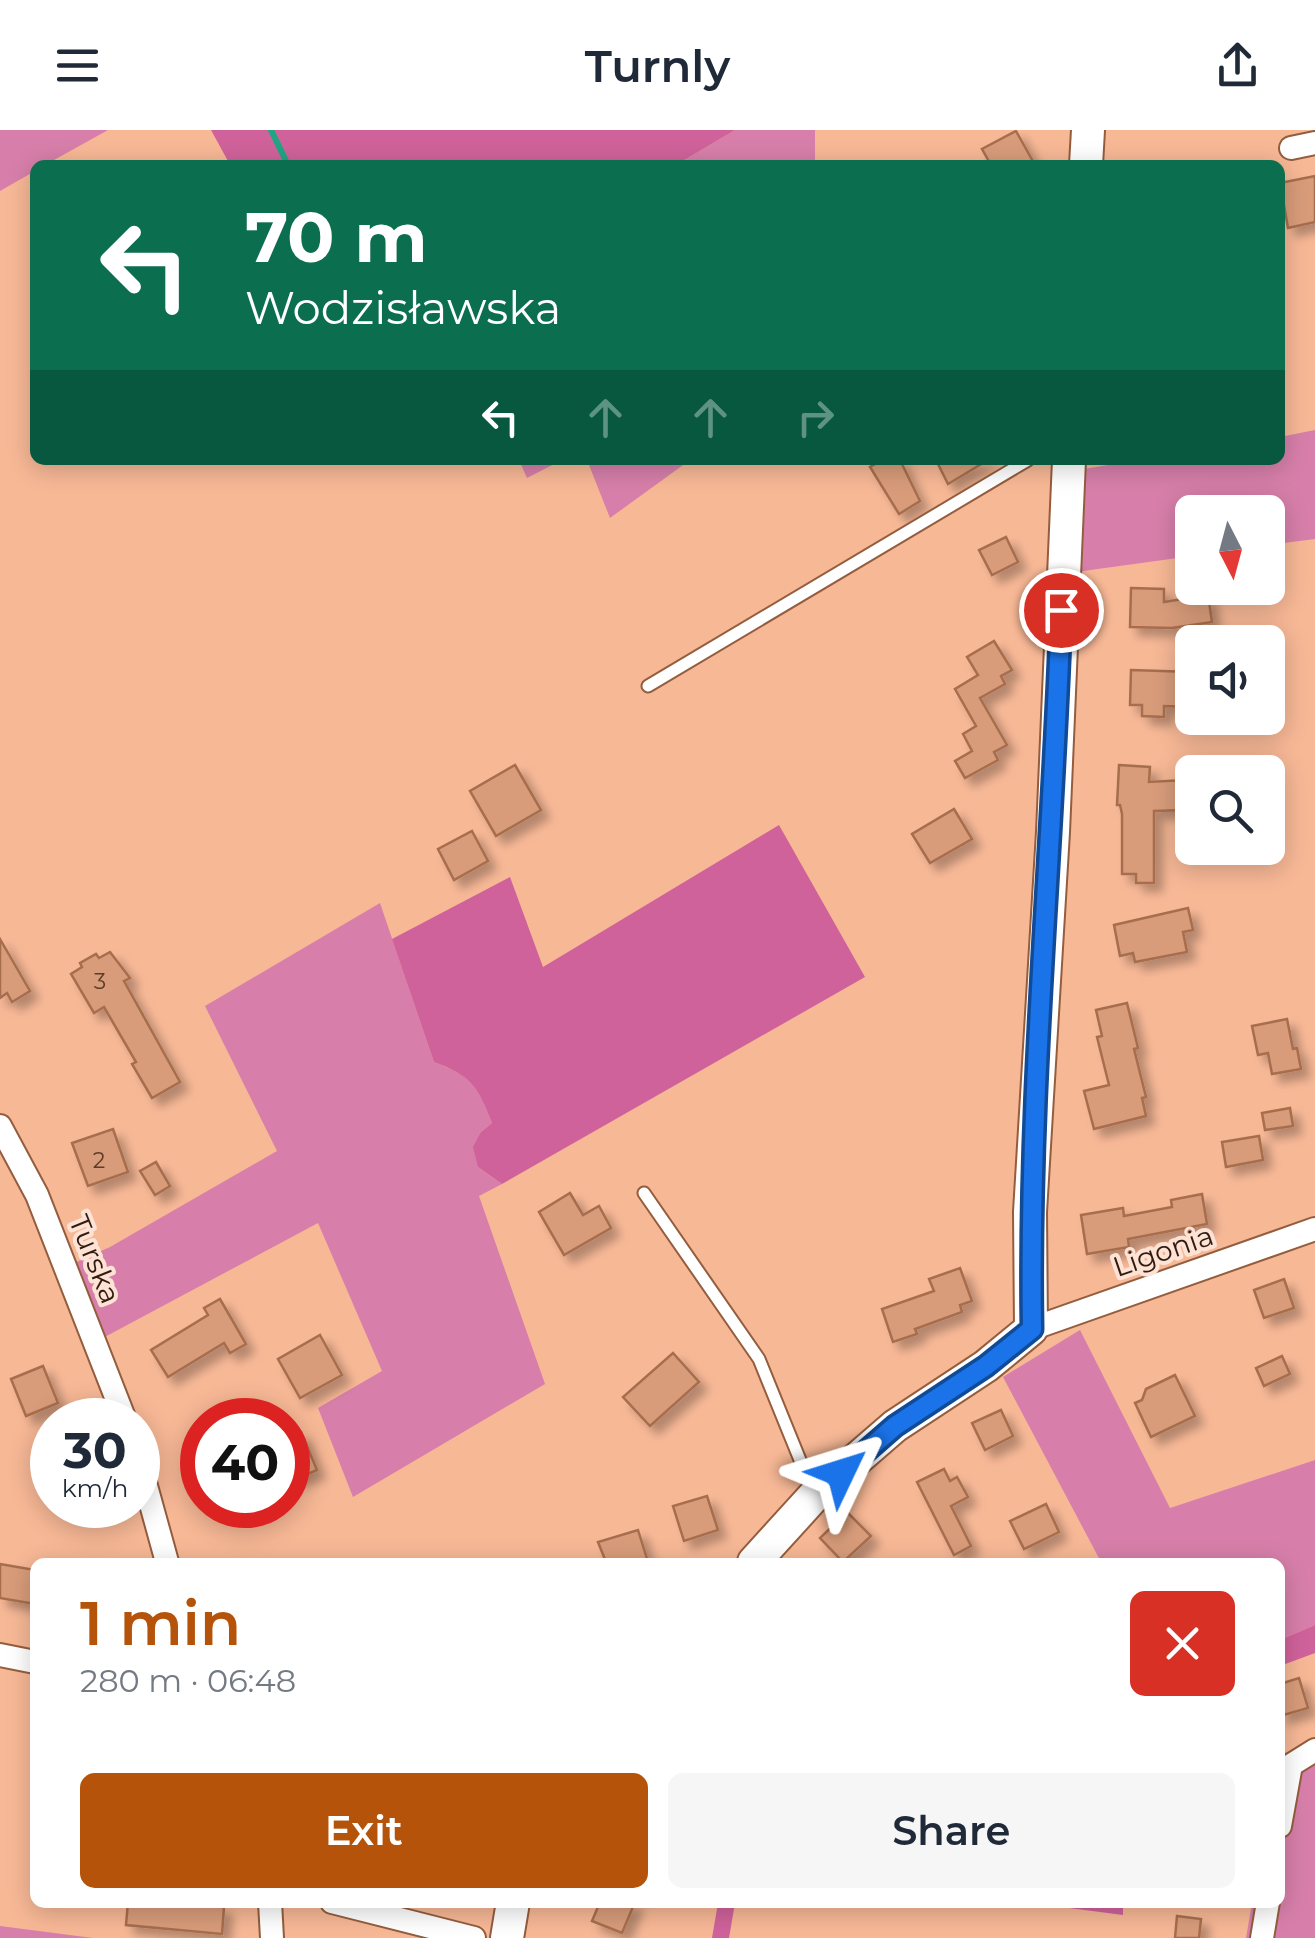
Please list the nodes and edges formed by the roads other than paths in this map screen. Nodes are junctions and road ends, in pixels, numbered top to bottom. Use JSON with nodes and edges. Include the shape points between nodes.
{"nodes":[{"id":1,"x":1088,"y":130,"type":"edge"},
{"id":2,"x":1315,"y":143,"type":"edge"},
{"id":3,"x":1291,"y":148,"type":"dead end"},
{"id":4,"x":1086,"y":160,"type":"edge"},
{"id":5,"x":1020,"y":465,"type":"edge"},
{"id":6,"x":1069,"y":465,"type":"edge"},
{"id":7,"x":648,"y":686,"type":"dead end"},
{"id":8,"x":0,"y":1126,"type":"edge"},
{"id":9,"x":644,"y":1193,"type":"dead end"},
{"id":10,"x":1315,"y":1229,"type":"edge"},
{"id":11,"x":1032,"y":1329,"type":"junction"},
{"id":12,"x":116,"y":1398,"type":"edge"},
{"id":13,"x":814,"y":1496,"type":"junction"},
{"id":14,"x":158,"y":1528,"type":"edge"},
{"id":15,"x":166,"y":1558,"type":"edge"},
{"id":16,"x":758,"y":1558,"type":"edge"},
{"id":17,"x":0,"y":1655,"type":"edge"},
{"id":18,"x":30,"y":1661,"type":"edge"},
{"id":19,"x":1315,"y":1750,"type":"edge"},
{"id":20,"x":1285,"y":1798,"type":"edge"},
{"id":21,"x":270,"y":1908,"type":"edge"},
{"id":22,"x":356,"y":1908,"type":"edge"},
{"id":23,"x":512,"y":1908,"type":"edge"},
{"id":24,"x":1267,"y":1908,"type":"edge"},
{"id":25,"x":272,"y":1938,"type":"edge"},
{"id":26,"x":474,"y":1938,"type":"edge"},
{"id":27,"x":507,"y":1938,"type":"edge"},
{"id":28,"x":1262,"y":1938,"type":"edge"}],
"edges":[{"from":1,"to":4,"type":"street"},
{"from":2,"to":3,"type":"street"},
{"from":5,"to":7,"type":"lane"},
{"from":6,"to":11,"type":"street","via":[[1030,1212]]},
{"from":8,"to":12,"type":"street","name":"Turska","via":[[36,1195]]},
{"from":9,"to":13,"type":"lane","via":[[759,1359]]},
{"from":10,"to":11,"type":"street","name":"Ligonia"},
{"from":11,"to":13,"type":"street","via":[[895,1426]]},
{"from":13,"to":16,"type":"street"},
{"from":14,"to":15,"type":"street"},
{"from":17,"to":18,"type":"street"},
{"from":19,"to":20,"type":"street","via":[[1291,1765]]},
{"from":21,"to":25,"type":"street"},
{"from":22,"to":26,"type":"street"},
{"from":23,"to":27,"type":"street"},
{"from":24,"to":28,"type":"street"}]}
